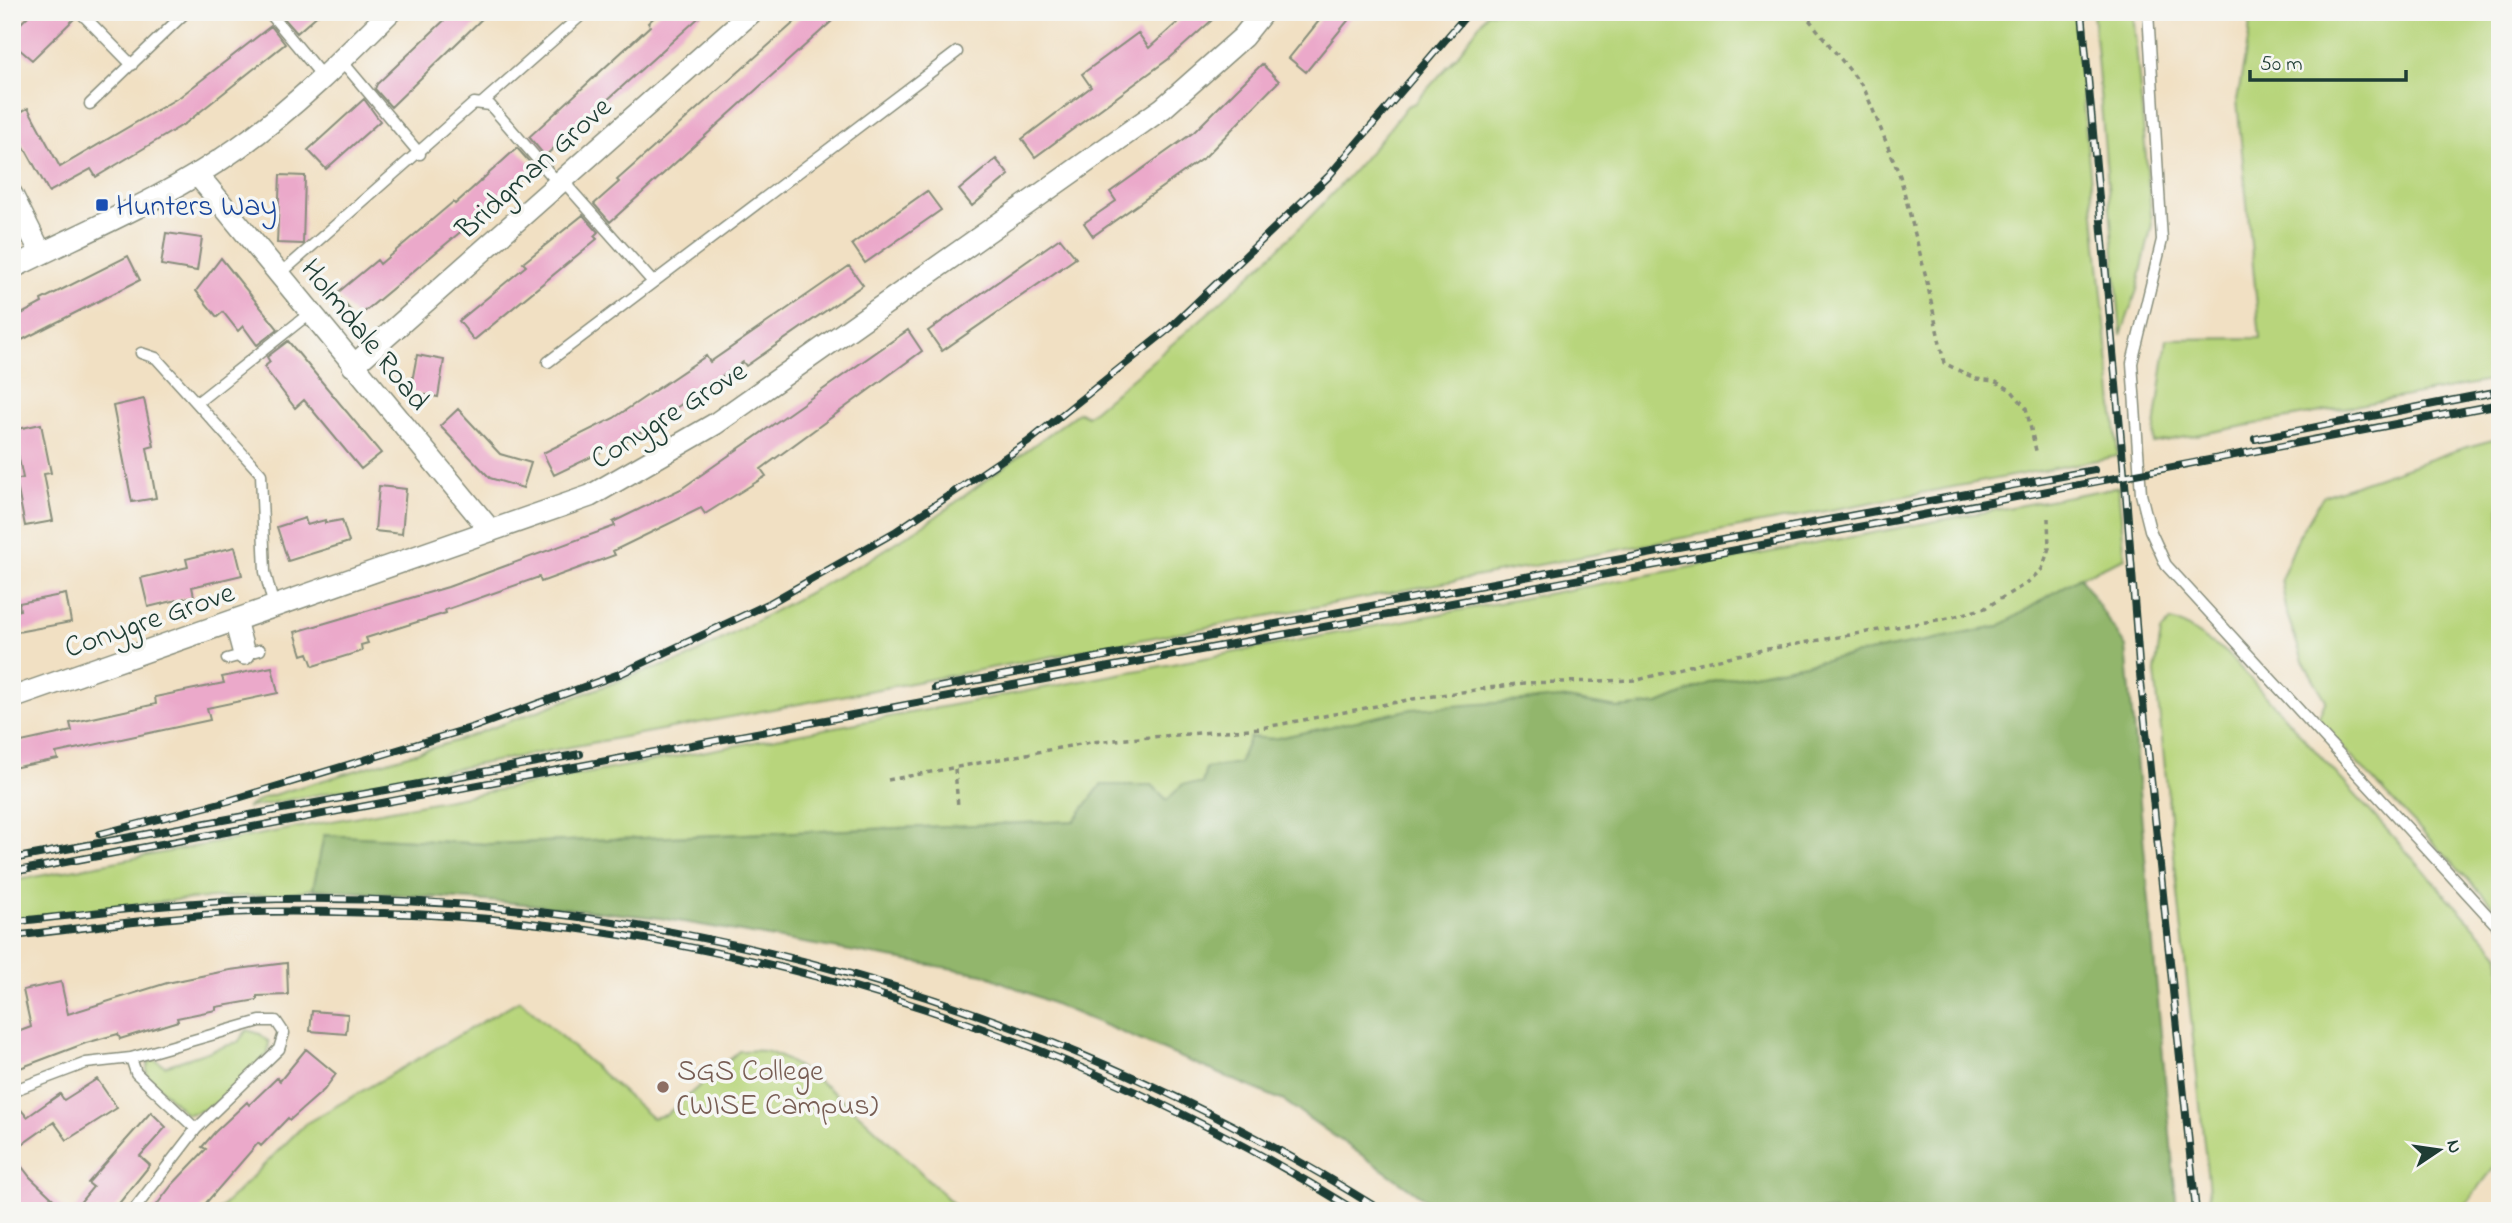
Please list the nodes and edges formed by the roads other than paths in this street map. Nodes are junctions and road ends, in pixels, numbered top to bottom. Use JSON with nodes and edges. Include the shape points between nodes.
{"nodes":[{"id":1,"x":80,"y":12,"type":"edge"},
{"id":2,"x":186,"y":12,"type":"edge"},
{"id":3,"x":269,"y":12,"type":"edge"},
{"id":4,"x":390,"y":12,"type":"edge"},
{"id":5,"x":585,"y":12,"type":"edge"},
{"id":6,"x":752,"y":12,"type":"edge"},
{"id":7,"x":1263,"y":12,"type":"edge"},
{"id":8,"x":2148,"y":12,"type":"edge"},
{"id":9,"x":957,"y":52,"type":"dead end"},
{"id":10,"x":341,"y":60,"type":"junction"},
{"id":11,"x":132,"y":65,"type":"junction"},
{"id":12,"x":323,"y":77,"type":"junction"},
{"id":13,"x":482,"y":103,"type":"junction"},
{"id":14,"x":90,"y":104,"type":"dead end"},
{"id":15,"x":420,"y":154,"type":"junction"},
{"id":16,"x":197,"y":174,"type":"junction"},
{"id":17,"x":561,"y":182,"type":"junction"},
{"id":18,"x":12,"y":195,"type":"edge"},
{"id":19,"x":41,"y":253,"type":"junction"},
{"id":20,"x":12,"y":268,"type":"edge"},
{"id":21,"x":279,"y":275,"type":"junction"},
{"id":22,"x":652,"y":281,"type":"junction"},
{"id":23,"x":310,"y":313,"type":"junction"},
{"id":24,"x":141,"y":353,"type":"dead end"},
{"id":25,"x":548,"y":362,"type":"dead end"},
{"id":26,"x":353,"y":366,"type":"junction"},
{"id":27,"x":198,"y":402,"type":"junction"},
{"id":28,"x":491,"y":531,"type":"junction"},
{"id":29,"x":274,"y":607,"type":"junction"},
{"id":30,"x":235,"y":620,"type":"junction"},
{"id":31,"x":244,"y":654,"type":"dead end"},
{"id":32,"x":12,"y":698,"type":"edge"},
{"id":33,"x":2500,"y":929,"type":"edge"},
{"id":34,"x":131,"y":1058,"type":"junction"},
{"id":35,"x":12,"y":1091,"type":"edge"},
{"id":36,"x":196,"y":1129,"type":"junction"},
{"id":37,"x":133,"y":1211,"type":"edge"}],
"edges":[{"from":1,"to":11,"type":"lane"},
{"from":2,"to":11,"type":"lane"},
{"from":3,"to":12,"type":"lane"},
{"from":4,"to":10,"type":"street"},
{"from":5,"to":13,"type":"lane"},
{"from":6,"to":17,"type":"street","name":"Bridgman Grove"},
{"from":7,"to":28,"type":"street","name":"Conygre Grove","via":[[1163,108],[715,424],[590,496]]},
{"from":8,"to":33,"type":"lane","via":[[2162,240],[2132,363],[2141,494],[2150,530],[2166,565]]},
{"from":9,"to":22,"type":"lane"},
{"from":10,"to":12,"type":"street"},
{"from":10,"to":15,"type":"lane"},
{"from":11,"to":14,"type":"lane"},
{"from":12,"to":16,"type":"street","via":[[269,125]]},
{"from":13,"to":15,"type":"lane","via":[[465,108]]},
{"from":13,"to":17,"type":"lane","via":[[490,105]]},
{"from":15,"to":21,"type":"lane"},
{"from":16,"to":19,"type":"street"},
{"from":16,"to":21,"type":"street","name":"Holmdale Road"},
{"from":17,"to":22,"type":"lane"},
{"from":17,"to":26,"type":"street","name":"Bridgman Grove"},
{"from":18,"to":19,"type":"street"},
{"from":19,"to":20,"type":"street"},
{"from":21,"to":23,"type":"street","name":"Holmdale Road"},
{"from":22,"to":25,"type":"lane"},
{"from":23,"to":26,"type":"street","name":"Holmdale Road"},
{"from":23,"to":27,"type":"lane"},
{"from":24,"to":27,"type":"lane","via":[[156,358]]},
{"from":26,"to":28,"type":"street","name":"Holmdale Road"},
{"from":27,"to":29,"type":"lane","via":[[261,474],[265,572]]},
{"from":28,"to":29,"type":"street","name":"Conygre Grove"},
{"from":29,"to":30,"type":"street","name":"Conygre Grove"},
{"from":30,"to":31,"type":"street"},
{"from":30,"to":32,"type":"street","name":"Conygre Grove"},
{"from":34,"to":35,"type":"lane","via":[[86,1063]]},
{"from":34,"to":36,"type":"lane","via":[[136,1073]]},
{"from":34,"to":36,"type":"lane","via":[[260,1021],[276,1021],[284,1033],[279,1049]]},
{"from":36,"to":37,"type":"lane"}]}
